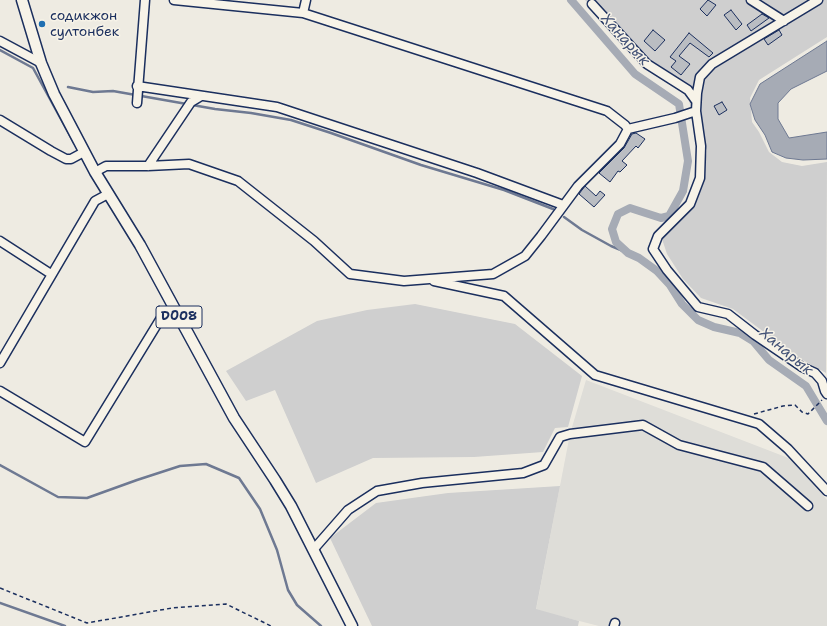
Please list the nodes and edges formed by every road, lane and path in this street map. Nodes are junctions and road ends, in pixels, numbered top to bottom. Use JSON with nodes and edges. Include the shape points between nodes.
{"nodes":[{"id":1,"x":22,"y":0,"type":"edge"},
{"id":2,"x":145,"y":0,"type":"edge"},
{"id":3,"x":174,"y":0,"type":"edge"},
{"id":4,"x":306,"y":0,"type":"edge"},
{"id":5,"x":750,"y":0,"type":"edge"},
{"id":6,"x":818,"y":0,"type":"edge"},
{"id":7,"x":592,"y":4,"type":"dead end"},
{"id":8,"x":303,"y":12,"type":"junction"},
{"id":9,"x":784,"y":21,"type":"junction"},
{"id":10,"x":0,"y":41,"type":"edge"},
{"id":11,"x":41,"y":63,"type":"junction"},
{"id":12,"x":137,"y":89,"type":"junction"},
{"id":13,"x":201,"y":96,"type":"junction"},
{"id":14,"x":696,"y":101,"type":"junction"},
{"id":15,"x":137,"y":102,"type":"dead end"},
{"id":16,"x":696,"y":111,"type":"junction"},
{"id":17,"x":0,"y":120,"type":"edge"},
{"id":18,"x":628,"y":129,"type":"junction"},
{"id":19,"x":84,"y":152,"type":"junction"},
{"id":20,"x":148,"y":166,"type":"junction"},
{"id":21,"x":95,"y":172,"type":"junction"},
{"id":22,"x":108,"y":194,"type":"junction"},
{"id":23,"x":563,"y":205,"type":"junction"},
{"id":24,"x":0,"y":241,"type":"edge"},
{"id":25,"x":51,"y":274,"type":"junction"},
{"id":26,"x":425,"y":279,"type":"junction"},
{"id":27,"x":174,"y":308,"type":"junction"},
{"id":28,"x":0,"y":363,"type":"edge"},
{"id":29,"x":0,"y":391,"type":"edge"},
{"id":30,"x":825,"y":397,"type":"edge"},
{"id":31,"x":736,"y":418,"type":"junction"},
{"id":32,"x":827,"y":491,"type":"edge"},
{"id":33,"x":808,"y":506,"type":"dead end"},
{"id":34,"x":313,"y":550,"type":"junction"},
{"id":35,"x":0,"y":588,"type":"edge"},
{"id":36,"x":271,"y":626,"type":"edge"},
{"id":37,"x":352,"y":626,"type":"edge"}],
"edges":[{"from":1,"to":11,"type":"main road","number":"D008"},
{"from":2,"to":12,"type":"street"},
{"from":3,"to":8,"type":"street"},
{"from":4,"to":8,"type":"street"},
{"from":5,"to":9,"type":"street"},
{"from":6,"to":9,"type":"street"},
{"from":7,"to":14,"type":"street","via":[[647,64],[688,90]]},
{"from":8,"to":18,"type":"street","via":[[607,110]]},
{"from":9,"to":14,"type":"street","via":[[712,64],[700,77]]},
{"from":10,"to":11,"type":"street"},
{"from":11,"to":19,"type":"main road","number":"D008"},
{"from":12,"to":13,"type":"street"},
{"from":12,"to":15,"type":"street"},
{"from":13,"to":20,"type":"street","via":[[188,105]]},
{"from":13,"to":23,"type":"street","via":[[277,107],[478,173]]},
{"from":14,"to":16,"type":"street"},
{"from":16,"to":18,"type":"street"},
{"from":16,"to":30,"type":"street","via":[[701,146],[700,178],[690,204],[658,236],[653,249],[698,307],[728,314],[802,368],[815,373],[822,381]]},
{"from":17,"to":19,"type":"street","via":[[66,159]]},
{"from":18,"to":23,"type":"street","via":[[620,144],[578,186]]},
{"from":19,"to":21,"type":"main road","number":"D008"},
{"from":20,"to":21,"type":"street","via":[[106,166]]},
{"from":20,"to":26,"type":"street","via":[[189,164],[238,181],[314,241],[350,274],[404,281]]},
{"from":21,"to":22,"type":"main road","number":"D008"},
{"from":22,"to":25,"type":"street","via":[[95,201]]},
{"from":22,"to":27,"type":"main road","number":"D008","via":[[140,245]]},
{"from":23,"to":26,"type":"street","via":[[524,256],[493,274]]},
{"from":24,"to":25,"type":"street"},
{"from":25,"to":28,"type":"street"},
{"from":26,"to":31,"type":"street","via":[[504,296],[595,375]]},
{"from":27,"to":29,"type":"street","via":[[164,313],[85,442]]},
{"from":27,"to":34,"type":"main road","number":"D008","via":[[234,418],[291,506]]},
{"from":30,"to":31,"type":"path","via":[[808,414],[795,406],[783,406]]},
{"from":31,"to":32,"type":"street","via":[[759,424],[788,449]]},
{"from":33,"to":34,"type":"street","via":[[763,466],[679,445],[643,425],[560,437],[544,466],[523,473],[422,483],[377,491],[348,510]]},
{"from":34,"to":37,"type":"main road","number":"D008"},
{"from":35,"to":36,"type":"path","via":[[87,623],[172,608],[226,604]]}]}
